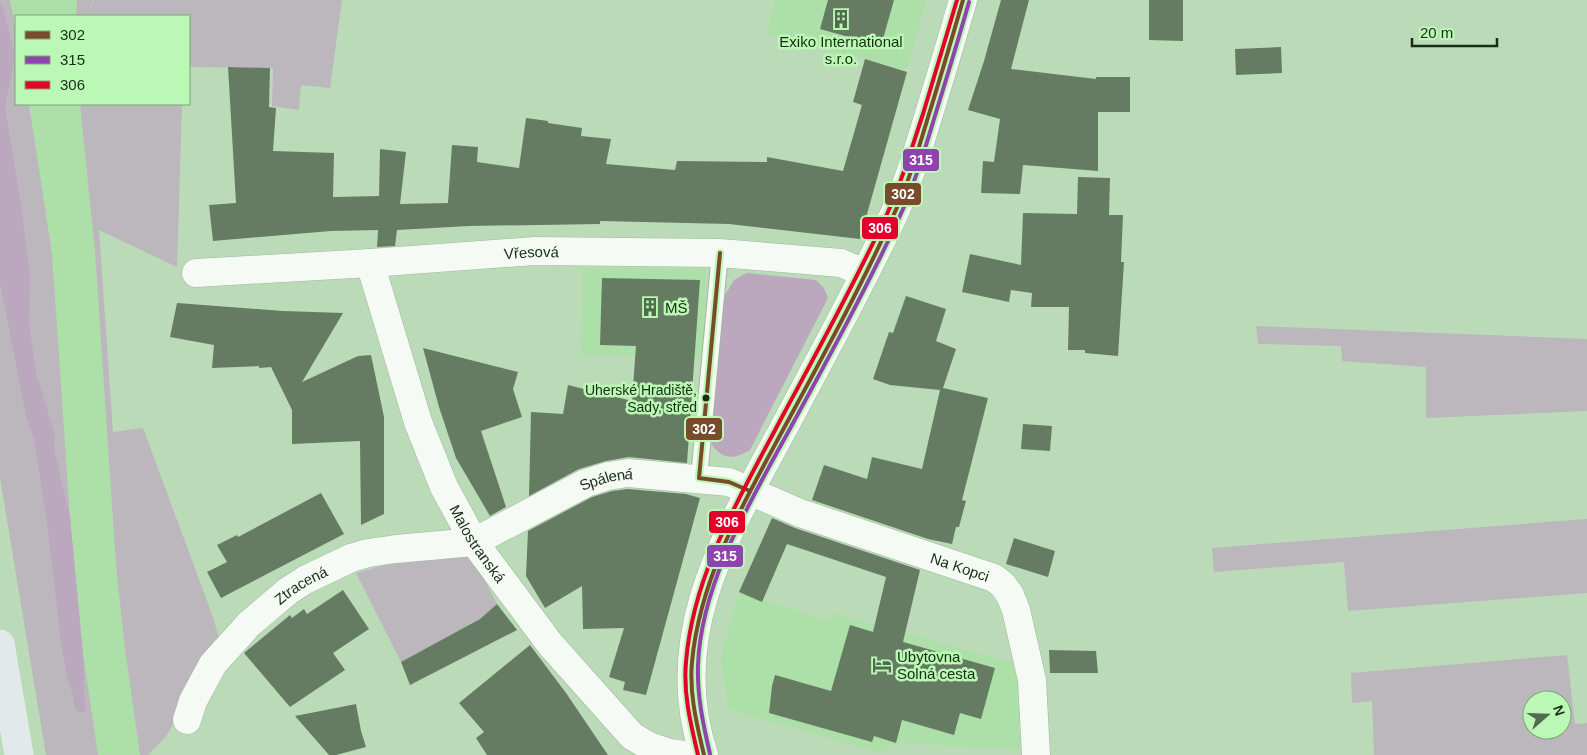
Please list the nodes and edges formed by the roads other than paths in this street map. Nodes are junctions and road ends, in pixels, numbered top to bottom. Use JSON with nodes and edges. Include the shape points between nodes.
{"nodes":[{"id":1,"x":964,"y":0,"type":"edge"},
{"id":2,"x":720,"y":253,"type":"junction"},
{"id":3,"x":370,"y":264,"type":"junction"},
{"id":4,"x":196,"y":273,"type":"dead end"},
{"id":5,"x":864,"y":273,"type":"junction"},
{"id":6,"x":699,"y":478,"type":"junction"},
{"id":7,"x":750,"y":491,"type":"junction"},
{"id":8,"x":474,"y":542,"type":"junction"},
{"id":9,"x":0,"y":644,"type":"edge"},
{"id":10,"x":187,"y":720,"type":"dead end"},
{"id":11,"x":695,"y":754,"type":"edge"},
{"id":12,"x":19,"y":755,"type":"edge"},
{"id":13,"x":1036,"y":755,"type":"edge"}],
"edges":[{"from":1,"to":5,"type":"street","via":[[907,183]]},
{"from":2,"to":3,"type":"street","name":"Vřesová","via":[[535,251]]},
{"from":2,"to":5,"type":"street","name":"Vřesová","via":[[841,263]]},
{"from":2,"to":6,"type":"lane"},
{"from":3,"to":4,"type":"street","name":"Vřesová"},
{"from":3,"to":8,"type":"street","name":"Malostranská","via":[[418,422],[444,487]]},
{"from":5,"to":7,"type":"street"},
{"from":6,"to":7,"type":"street","name":"Spálená","via":[[729,482]]},
{"from":6,"to":8,"type":"street","name":"Spálená","via":[[628,472],[608,476],[586,483]]},
{"from":7,"to":11,"type":"street","via":[[713,566],[698,613],[692,654]]},
{"from":7,"to":13,"type":"street","name":"Na Kopci","via":[[800,513],[986,574],[1003,585],[1016,610],[1032,680]]},
{"from":8,"to":10,"type":"street","name":"Ztracená","via":[[368,553],[305,580],[249,624],[213,664],[193,701]]},
{"from":8,"to":11,"type":"street","name":"Malostranská","via":[[550,644],[632,736],[669,753]]},
{"from":9,"to":12,"type":"main road"}]}
